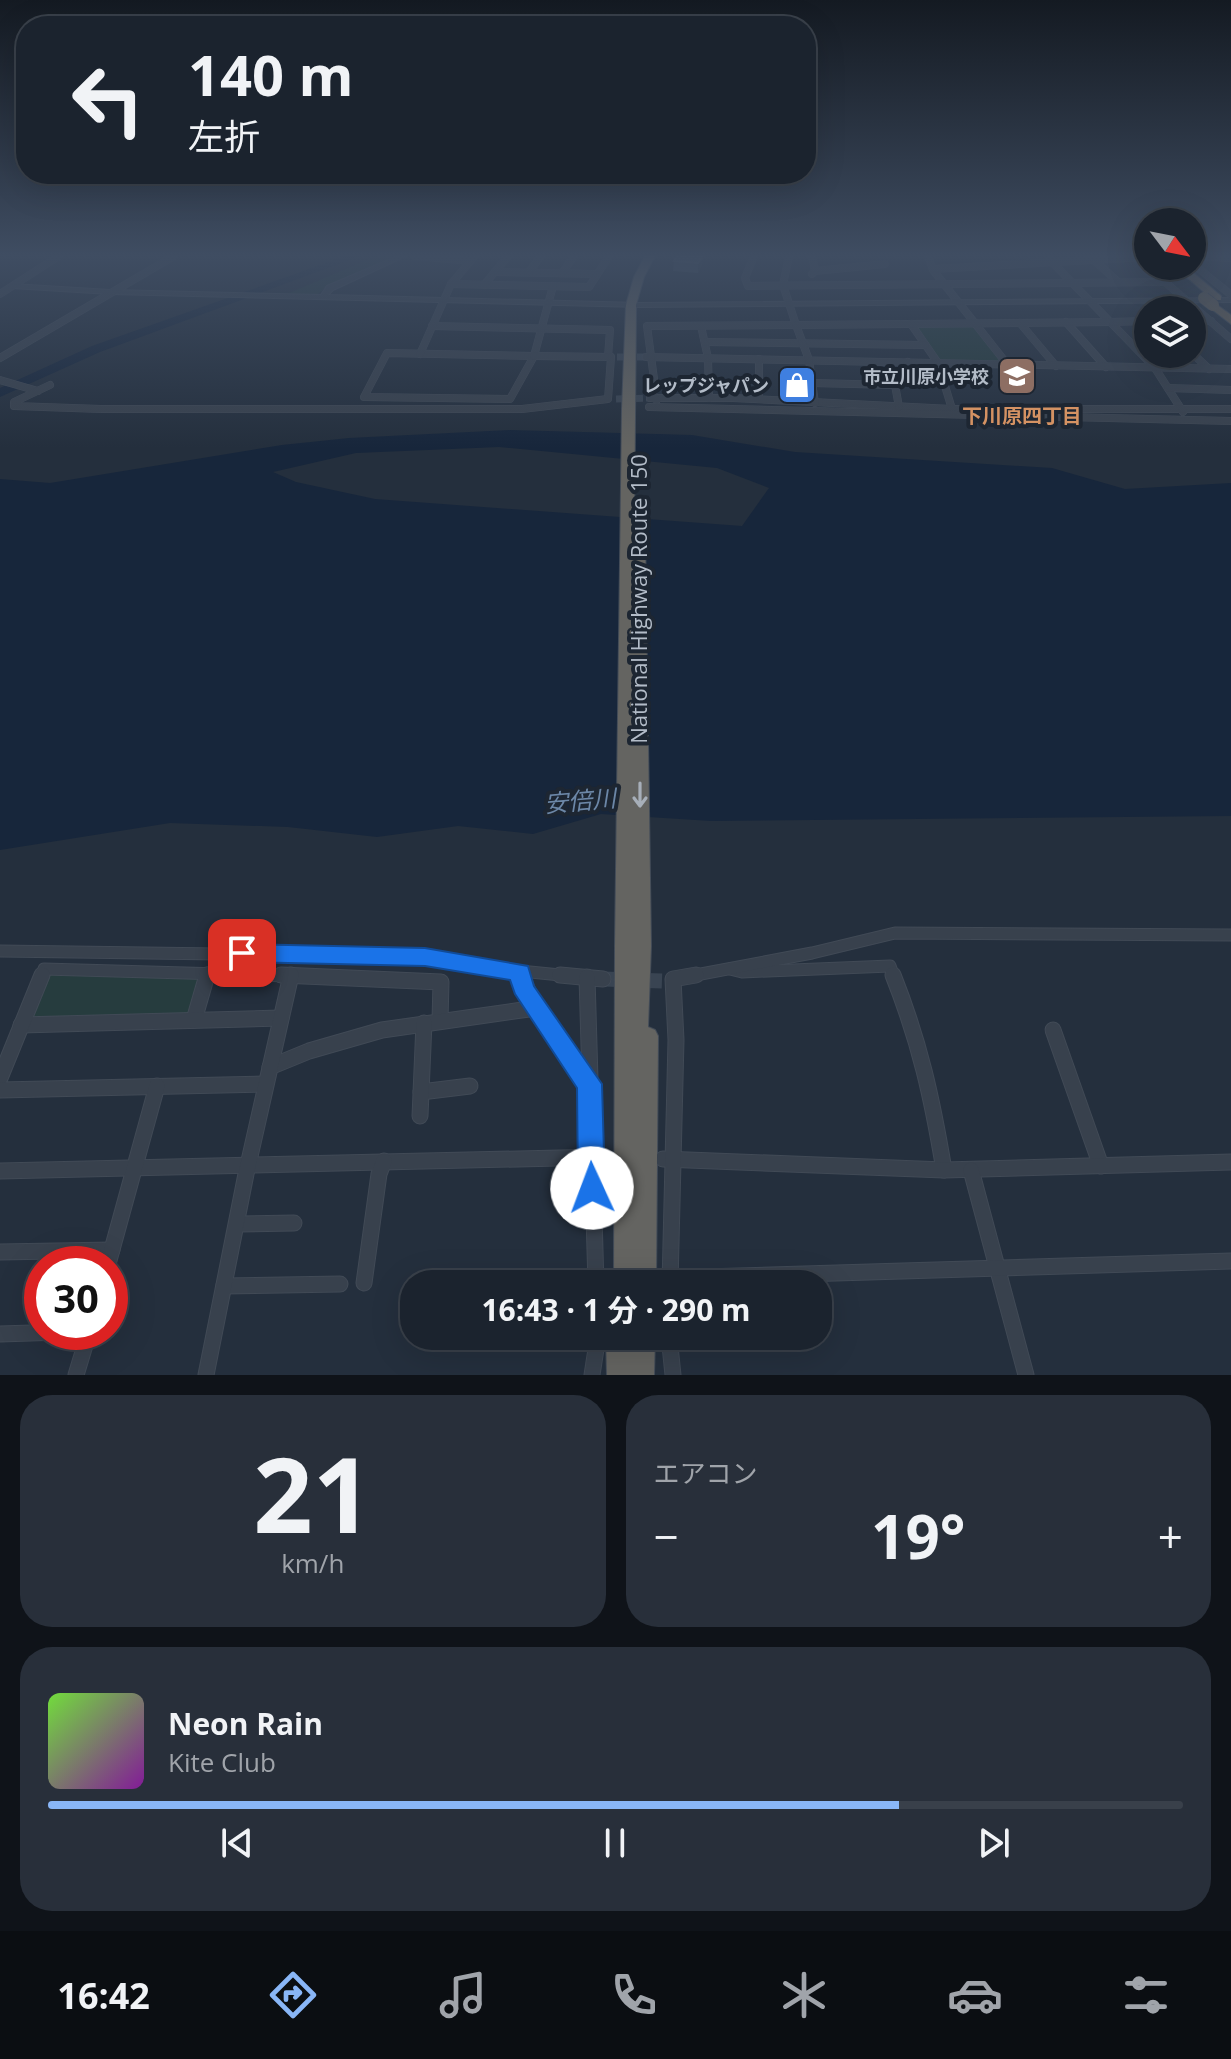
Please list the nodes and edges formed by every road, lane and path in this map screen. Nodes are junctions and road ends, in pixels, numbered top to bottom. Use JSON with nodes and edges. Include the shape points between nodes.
{"nodes":[{"id":1,"x":63,"y":320,"type":"edge"},
{"id":2,"x":435,"y":320,"type":"edge"},
{"id":3,"x":544,"y":320,"type":"edge"},
{"id":4,"x":636,"y":320,"type":"edge"},
{"id":5,"x":794,"y":320,"type":"edge"},
{"id":6,"x":973,"y":320,"type":"edge"},
{"id":7,"x":1134,"y":321,"type":"edge"},
{"id":8,"x":1206,"y":321,"type":"edge"},
{"id":9,"x":1211,"y":321,"type":"joint"},
{"id":10,"x":1066,"y":322,"type":"junction"},
{"id":11,"x":1110,"y":322,"type":"junction"},
{"id":12,"x":975,"y":323,"type":"junction"},
{"id":13,"x":1020,"y":323,"type":"junction"},
{"id":14,"x":911,"y":324,"type":"junction"},
{"id":15,"x":796,"y":325,"type":"junction"},
{"id":16,"x":432,"y":326,"type":"junction"},
{"id":17,"x":701,"y":326,"type":"junction"},
{"id":18,"x":541,"y":329,"type":"junction"},
{"id":19,"x":1231,"y":339,"type":"edge"},
{"id":20,"x":705,"y":342,"type":"junction"},
{"id":21,"x":803,"y":344,"type":"junction"},
{"id":22,"x":925,"y":345,"type":"junction"},
{"id":23,"x":1134,"y":347,"type":"edge"},
{"id":24,"x":420,"y":354,"type":"junction"},
{"id":25,"x":534,"y":356,"type":"junction"},
{"id":26,"x":612,"y":357,"type":"junction"},
{"id":27,"x":648,"y":357,"type":"junction"},
{"id":28,"x":0,"y":358,"type":"edge"},
{"id":29,"x":708,"y":358,"type":"junction"},
{"id":30,"x":10,"y":359,"type":"dead end"},
{"id":31,"x":759,"y":359,"type":"junction"},
{"id":32,"x":809,"y":360,"type":"junction"},
{"id":33,"x":908,"y":362,"type":"junction"},
{"id":34,"x":938,"y":363,"type":"junction"},
{"id":35,"x":1007,"y":364,"type":"junction"},
{"id":36,"x":1056,"y":366,"type":"junction"},
{"id":37,"x":1206,"y":366,"type":"edge"},
{"id":38,"x":1106,"y":367,"type":"junction"},
{"id":39,"x":1134,"y":368,"type":"edge"},
{"id":40,"x":1155,"y":368,"type":"joint"},
{"id":41,"x":1209,"y":369,"type":"junction"},
{"id":42,"x":1231,"y":369,"type":"edge"},
{"id":43,"x":2,"y":377,"type":"edge"},
{"id":44,"x":812,"y":383,"type":"junction"},
{"id":45,"x":50,"y":385,"type":"dead end"},
{"id":46,"x":895,"y":385,"type":"junction"},
{"id":47,"x":1168,"y":388,"type":"junction"},
{"id":48,"x":35,"y":390,"type":"junction"},
{"id":49,"x":1231,"y":390,"type":"edge"},
{"id":50,"x":709,"y":398,"type":"junction"},
{"id":51,"x":759,"y":399,"type":"junction"},
{"id":52,"x":634,"y":403,"type":"junction"},
{"id":53,"x":815,"y":403,"type":"junction"},
{"id":54,"x":899,"y":407,"type":"junction"},
{"id":55,"x":952,"y":409,"type":"junction"},
{"id":56,"x":1231,"y":409,"type":"edge"},
{"id":57,"x":1183,"y":412,"type":"junction"},
{"id":58,"x":1231,"y":421,"type":"edge"},
{"id":59,"x":1231,"y":935,"type":"edge"},
{"id":60,"x":633,"y":946,"type":"junction"},
{"id":61,"x":0,"y":951,"type":"edge"},
{"id":62,"x":724,"y":968,"type":"junction"},
{"id":63,"x":520,"y":972,"type":"junction"},
{"id":64,"x":208,"y":973,"type":"junction"},
{"id":65,"x":291,"y":974,"type":"junction"},
{"id":66,"x":587,"y":977,"type":"junction"},
{"id":67,"x":603,"y":979,"type":"tunnel mouth"},
{"id":68,"x":536,"y":1008,"type":"junction"},
{"id":69,"x":281,"y":1018,"type":"junction"},
{"id":70,"x":194,"y":1020,"type":"junction"},
{"id":71,"x":440,"y":1021,"type":"junction"},
{"id":72,"x":424,"y":1023,"type":"junction"},
{"id":73,"x":21,"y":1025,"type":"junction"},
{"id":74,"x":1053,"y":1030,"type":"dead end"},
{"id":75,"x":270,"y":1067,"type":"junction"},
{"id":76,"x":0,"y":1078,"type":"edge"},
{"id":77,"x":265,"y":1084,"type":"junction"},
{"id":78,"x":590,"y":1084,"type":"junction"},
{"id":79,"x":157,"y":1086,"type":"junction"},
{"id":80,"x":470,"y":1086,"type":"dead end"},
{"id":81,"x":0,"y":1090,"type":"edge"},
{"id":82,"x":421,"y":1092,"type":"junction"},
{"id":83,"x":420,"y":1116,"type":"dead end"},
{"id":84,"x":595,"y":1158,"type":"junction"},
{"id":85,"x":668,"y":1158,"type":"junction"},
{"id":86,"x":384,"y":1161,"type":"junction"},
{"id":87,"x":1231,"y":1162,"type":"edge"},
{"id":88,"x":249,"y":1166,"type":"junction"},
{"id":89,"x":1101,"y":1166,"type":"junction"},
{"id":90,"x":135,"y":1169,"type":"junction"},
{"id":91,"x":944,"y":1170,"type":"junction"},
{"id":92,"x":971,"y":1170,"type":"junction"},
{"id":93,"x":0,"y":1171,"type":"edge"},
{"id":94,"x":631,"y":1204,"type":"junction"},
{"id":95,"x":294,"y":1223,"type":"dead end"},
{"id":96,"x":239,"y":1224,"type":"junction"},
{"id":97,"x":113,"y":1246,"type":"edge"},
{"id":98,"x":0,"y":1252,"type":"edge"},
{"id":99,"x":24,"y":1253,"type":"edge"},
{"id":100,"x":1231,"y":1261,"type":"edge"},
{"id":101,"x":997,"y":1267,"type":"junction"},
{"id":102,"x":596,"y":1270,"type":"edge"},
{"id":103,"x":618,"y":1270,"type":"edge"},
{"id":104,"x":628,"y":1270,"type":"edge"},
{"id":105,"x":635,"y":1270,"type":"edge"},
{"id":106,"x":643,"y":1270,"type":"edge"},
{"id":107,"x":670,"y":1270,"type":"edge"},
{"id":108,"x":832,"y":1274,"type":"edge"},
{"id":109,"x":364,"y":1283,"type":"dead end"},
{"id":110,"x":340,"y":1284,"type":"dead end"},
{"id":111,"x":224,"y":1286,"type":"junction"},
{"id":112,"x":24,"y":1333,"type":"edge"},
{"id":113,"x":0,"y":1334,"type":"edge"},
{"id":114,"x":84,"y":1350,"type":"edge"},
{"id":115,"x":596,"y":1350,"type":"edge"},
{"id":116,"x":619,"y":1350,"type":"edge"},
{"id":117,"x":628,"y":1350,"type":"edge"},
{"id":118,"x":639,"y":1350,"type":"edge"},
{"id":119,"x":670,"y":1350,"type":"edge"},
{"id":120,"x":76,"y":1375,"type":"edge"},
{"id":121,"x":206,"y":1375,"type":"edge"},
{"id":122,"x":592,"y":1375,"type":"edge"},
{"id":123,"x":620,"y":1375,"type":"edge"},
{"id":124,"x":628,"y":1375,"type":"edge"},
{"id":125,"x":638,"y":1375,"type":"edge"},
{"id":126,"x":673,"y":1375,"type":"edge"},
{"id":127,"x":1026,"y":1375,"type":"edge"}],
"edges":[{"from":1,"to":28,"type":"street"},
{"from":2,"to":16,"type":"street"},
{"from":3,"to":18,"type":"street"},
{"from":4,"to":52,"type":"highway","name":"National Highway Route 150"},
{"from":5,"to":15,"type":"street"},
{"from":6,"to":12,"type":"street"},
{"from":7,"to":11,"type":"street"},
{"from":8,"to":9,"type":"street"},
{"from":9,"to":19,"type":"street"},
{"from":10,"to":11,"type":"street"},
{"from":10,"to":13,"type":"street"},
{"from":10,"to":38,"type":"street"},
{"from":11,"to":23,"type":"street"},
{"from":12,"to":13,"type":"street"},
{"from":12,"to":14,"type":"street"},
{"from":12,"to":35,"type":"street"},
{"from":13,"to":36,"type":"street"},
{"from":14,"to":15,"type":"street"},
{"from":14,"to":22,"type":"street"},
{"from":15,"to":17,"type":"street"},
{"from":15,"to":21,"type":"street"},
{"from":16,"to":18,"type":"street"},
{"from":16,"to":24,"type":"street"},
{"from":17,"to":20,"type":"street"},
{"from":17,"to":27,"type":"street","via":[[647,326]]},
{"from":18,"to":25,"type":"street"},
{"from":18,"to":26,"type":"street","via":[[610,330]]},
{"from":20,"to":21,"type":"street"},
{"from":20,"to":29,"type":"street"},
{"from":21,"to":22,"type":"street"},
{"from":21,"to":32,"type":"street"},
{"from":22,"to":34,"type":"street"},
{"from":24,"to":25,"type":"street"},
{"from":24,"to":25,"type":"street","via":[[387,353],[364,397],[510,399]]},
{"from":25,"to":26,"type":"street"},
{"from":26,"to":52,"type":"street"},
{"from":27,"to":29,"type":"street"},
{"from":27,"to":52,"type":"street","via":[[654,379]]},
{"from":28,"to":30,"type":"street"},
{"from":29,"to":31,"type":"street"},
{"from":29,"to":50,"type":"street"},
{"from":31,"to":32,"type":"street"},
{"from":31,"to":51,"type":"street"},
{"from":32,"to":33,"type":"street"},
{"from":32,"to":44,"type":"street"},
{"from":33,"to":34,"type":"street"},
{"from":33,"to":46,"type":"street"},
{"from":34,"to":35,"type":"street"},
{"from":34,"to":55,"type":"street"},
{"from":35,"to":36,"type":"street"},
{"from":36,"to":38,"type":"street"},
{"from":37,"to":41,"type":"street"},
{"from":38,"to":39,"type":"street"},
{"from":40,"to":41,"type":"street"},
{"from":40,"to":47,"type":"street"},
{"from":41,"to":42,"type":"street"},
{"from":43,"to":48,"type":"street"},
{"from":44,"to":46,"type":"street"},
{"from":44,"to":53,"type":"street"},
{"from":45,"to":48,"type":"street"},
{"from":46,"to":54,"type":"street"},
{"from":47,"to":49,"type":"street"},
{"from":47,"to":57,"type":"street"},
{"from":48,"to":52,"type":"street","via":[[14,406],[522,409]]},
{"from":50,"to":51,"type":"street"},
{"from":50,"to":52,"type":"street"},
{"from":51,"to":53,"type":"street"},
{"from":52,"to":58,"type":"street","via":[[754,411]]},
{"from":52,"to":60,"type":"highway","name":"National Highway Route 150"},
{"from":53,"to":54,"type":"street"},
{"from":54,"to":55,"type":"street"},
{"from":55,"to":57,"type":"street"},
{"from":56,"to":57,"type":"street"},
{"from":59,"to":62,"type":"street","via":[[895,933]]},
{"from":60,"to":94,"type":"highway","name":"National Highway Route 150"},
{"from":60,"to":103,"type":"highway","name":"National Highway Route 150","via":[[618,1036]]},
{"from":60,"to":106,"type":"highway","name":"National Highway Route 150","via":[[647,1018]]},
{"from":61,"to":63,"type":"street","via":[[412,957]]},
{"from":62,"to":85,"type":"street","via":[[667,980],[676,1001]]},
{"from":62,"to":91,"type":"street","via":[[742,972],[890,966],[917,1035]]},
{"from":63,"to":66,"type":"street"},
{"from":63,"to":68,"type":"street"},
{"from":64,"to":65,"type":"street"},
{"from":64,"to":70,"type":"street"},
{"from":64,"to":73,"type":"street","via":[[44,969]]},
{"from":65,"to":69,"type":"street"},
{"from":65,"to":71,"type":"street","via":[[441,982]]},
{"from":66,"to":67,"type":"street"},
{"from":66,"to":78,"type":"street"},
{"from":68,"to":71,"type":"street"},
{"from":68,"to":78,"type":"street"},
{"from":69,"to":70,"type":"street"},
{"from":69,"to":75,"type":"street"},
{"from":70,"to":73,"type":"street"},
{"from":71,"to":72,"type":"street"},
{"from":72,"to":75,"type":"street","via":[[382,1030]]},
{"from":72,"to":82,"type":"street"},
{"from":73,"to":76,"type":"street"},
{"from":74,"to":89,"type":"street"},
{"from":75,"to":77,"type":"street"},
{"from":77,"to":79,"type":"street"},
{"from":77,"to":88,"type":"street"},
{"from":78,"to":84,"type":"street"},
{"from":79,"to":81,"type":"street"},
{"from":79,"to":90,"type":"street"},
{"from":80,"to":82,"type":"street"},
{"from":82,"to":83,"type":"street"},
{"from":84,"to":86,"type":"street"},
{"from":84,"to":102,"type":"street"},
{"from":85,"to":91,"type":"street"},
{"from":85,"to":107,"type":"street"},
{"from":86,"to":88,"type":"street"},
{"from":86,"to":109,"type":"street"},
{"from":87,"to":89,"type":"street"},
{"from":88,"to":90,"type":"street"},
{"from":88,"to":96,"type":"street"},
{"from":89,"to":92,"type":"street"},
{"from":90,"to":93,"type":"street"},
{"from":90,"to":97,"type":"street"},
{"from":91,"to":92,"type":"street"},
{"from":92,"to":101,"type":"street"},
{"from":94,"to":104,"type":"highway"},
{"from":94,"to":105,"type":"highway"},
{"from":95,"to":96,"type":"street"},
{"from":96,"to":111,"type":"street"},
{"from":98,"to":99,"type":"street"},
{"from":100,"to":101,"type":"street"},
{"from":101,"to":108,"type":"street"},
{"from":101,"to":127,"type":"street"},
{"from":110,"to":111,"type":"street"},
{"from":111,"to":121,"type":"street"},
{"from":112,"to":113,"type":"street"},
{"from":114,"to":120,"type":"street"},
{"from":115,"to":122,"type":"street"},
{"from":116,"to":123,"type":"highway"},
{"from":117,"to":124,"type":"highway"},
{"from":118,"to":125,"type":"highway"},
{"from":119,"to":126,"type":"street"}]}
